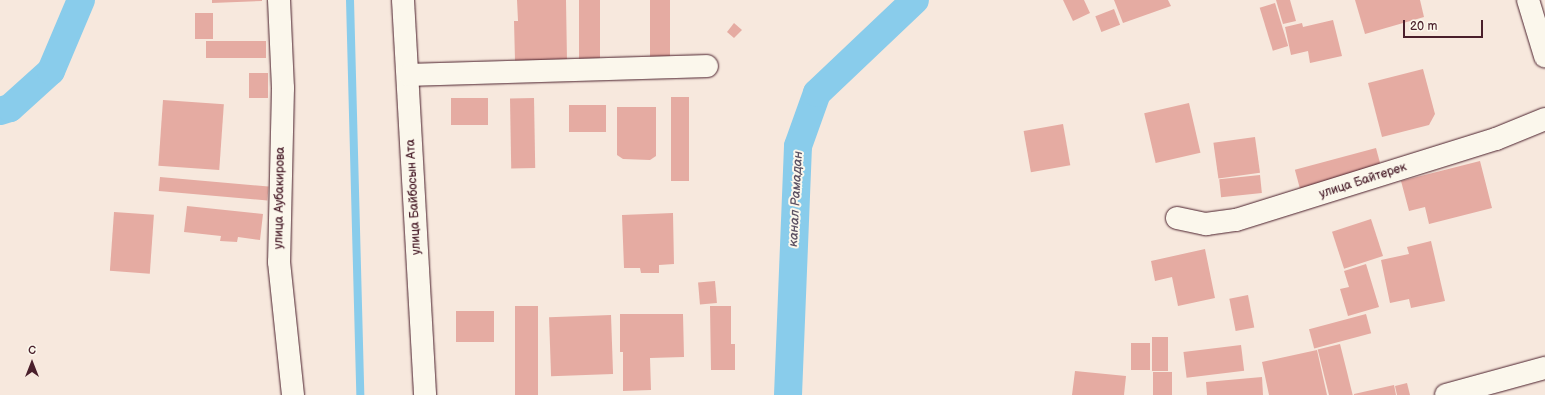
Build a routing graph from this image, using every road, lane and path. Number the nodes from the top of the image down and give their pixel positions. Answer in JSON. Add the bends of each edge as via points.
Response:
{"nodes":[{"id":1,"x":279,"y":0,"type":"edge"},
{"id":2,"x":403,"y":0,"type":"edge"},
{"id":3,"x":1528,"y":0,"type":"edge"},
{"id":4,"x":1545,"y":56,"type":"edge"},
{"id":5,"x":707,"y":66,"type":"dead end"},
{"id":6,"x":409,"y":75,"type":"junction"},
{"id":7,"x":1545,"y":118,"type":"edge"},
{"id":8,"x":1177,"y":218,"type":"dead end"},
{"id":9,"x":1545,"y":368,"type":"edge"},
{"id":10,"x":293,"y":395,"type":"edge"},
{"id":11,"x":425,"y":395,"type":"edge"},
{"id":12,"x":1446,"y":395,"type":"edge"}],
"edges":[{"from":1,"to":10,"type":"street","name":"улица Аубакирова","via":[[283,88],[279,262]]},
{"from":2,"to":6,"type":"street","name":"улица Байбосын Ата"},
{"from":3,"to":4,"type":"street"},
{"from":5,"to":6,"type":"street"},
{"from":6,"to":11,"type":"street","name":"улица Байбосын Ата"},
{"from":7,"to":8,"type":"street","name":"улица Байтерек","via":[[1496,139],[1236,220],[1206,224]]},
{"from":9,"to":12,"type":"street"}]}
